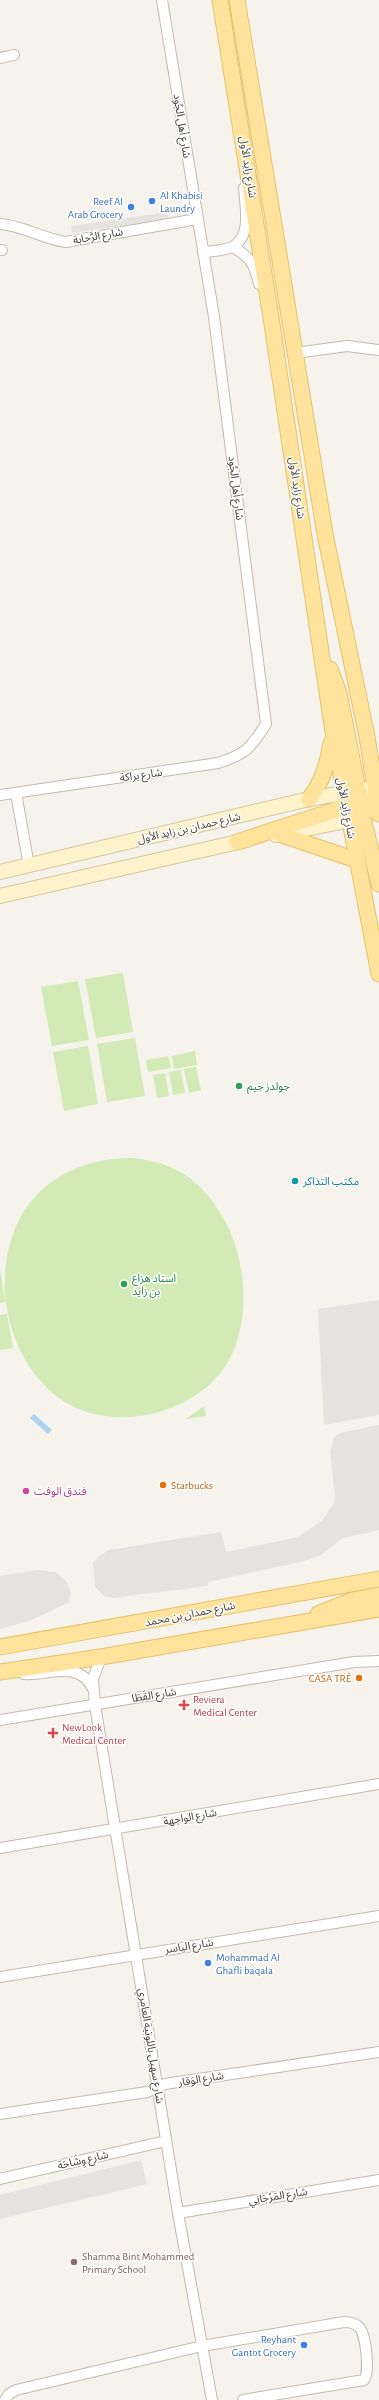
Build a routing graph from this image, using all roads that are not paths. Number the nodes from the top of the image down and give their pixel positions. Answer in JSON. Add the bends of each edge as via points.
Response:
{"nodes":[{"id":1,"x":162,"y":0,"type":"edge"},
{"id":2,"x":220,"y":0,"type":"edge"},
{"id":3,"x":237,"y":0,"type":"edge"},
{"id":4,"x":14,"y":55,"type":"dead end"},
{"id":5,"x":0,"y":58,"type":"edge"},
{"id":6,"x":247,"y":164,"type":"junction"},
{"id":7,"x":197,"y":219,"type":"junction"},
{"id":8,"x":0,"y":224,"type":"edge"},
{"id":9,"x":233,"y":247,"type":"junction"},
{"id":10,"x":203,"y":252,"type":"junction"},
{"id":11,"x":272,"y":324,"type":"junction"},
{"id":12,"x":379,"y":350,"type":"edge"},
{"id":13,"x":295,"y":353,"type":"junction"},
{"id":14,"x":320,"y":648,"type":"junction"},
{"id":15,"x":266,"y":724,"type":"joint"},
{"id":16,"x":333,"y":732,"type":"junction"},
{"id":17,"x":367,"y":737,"type":"junction"},
{"id":18,"x":379,"y":751,"type":"edge"},
{"id":19,"x":16,"y":793,"type":"junction"},
{"id":20,"x":0,"y":795,"type":"edge"},
{"id":21,"x":310,"y":799,"type":"junction"},
{"id":22,"x":366,"y":804,"type":"edge"},
{"id":23,"x":279,"y":834,"type":"junction"},
{"id":24,"x":237,"y":842,"type":"junction"},
{"id":25,"x":356,"y":860,"type":"junction"},
{"id":26,"x":29,"y":866,"type":"junction"},
{"id":27,"x":0,"y":872,"type":"edge"},
{"id":28,"x":379,"y":884,"type":"edge"},
{"id":29,"x":0,"y":896,"type":"edge"},
{"id":30,"x":379,"y":974,"type":"edge"},
{"id":31,"x":379,"y":1578,"type":"edge"},
{"id":32,"x":379,"y":1595,"type":"edge"},
{"id":33,"x":379,"y":1609,"type":"edge"},
{"id":34,"x":305,"y":1622,"type":"junction"},
{"id":35,"x":0,"y":1647,"type":"edge"},
{"id":36,"x":101,"y":1657,"type":"junction"},
{"id":37,"x":379,"y":1661,"type":"edge"},
{"id":38,"x":3,"y":1671,"type":"edge"},
{"id":39,"x":94,"y":1691,"type":"junction"},
{"id":40,"x":95,"y":1705,"type":"junction"},
{"id":41,"x":0,"y":1720,"type":"edge"},
{"id":42,"x":379,"y":1784,"type":"edge"},
{"id":43,"x":116,"y":1830,"type":"junction"},
{"id":44,"x":0,"y":1848,"type":"edge"},
{"id":45,"x":379,"y":1916,"type":"edge"},
{"id":46,"x":136,"y":1955,"type":"junction"},
{"id":47,"x":0,"y":1977,"type":"edge"},
{"id":48,"x":379,"y":2052,"type":"edge"},
{"id":49,"x":157,"y":2088,"type":"junction"},
{"id":50,"x":0,"y":2114,"type":"edge"},
{"id":51,"x":166,"y":2141,"type":"junction"},
{"id":52,"x":0,"y":2179,"type":"edge"},
{"id":53,"x":379,"y":2180,"type":"edge"},
{"id":54,"x":178,"y":2213,"type":"junction"},
{"id":55,"x":202,"y":2346,"type":"junction"},
{"id":56,"x":5,"y":2400,"type":"edge"},
{"id":57,"x":212,"y":2400,"type":"edge"},
{"id":58,"x":243,"y":2400,"type":"edge"}],
"edges":[{"from":1,"to":7,"type":"street","name":"شارع أهل الجُود"},
{"from":2,"to":6,"type":"main road","name":"شارع زايد الأول"},
{"from":3,"to":13,"type":"main road","name":"شارع زايد الأول"},
{"from":4,"to":5,"type":"street"},
{"from":6,"to":9,"type":"street","via":[[244,182],[244,230],[242,237]]},
{"from":6,"to":11,"type":"main road","name":"شارع زايد الأول"},
{"from":7,"to":8,"type":"street","name":"شارع الرَّحابة","via":[[66,242]]},
{"from":7,"to":10,"type":"street","name":"شارع أهل الجُود"},
{"from":9,"to":10,"type":"street"},
{"from":9,"to":11,"type":"street","via":[[248,256],[252,262]]},
{"from":10,"to":15,"type":"street","name":"شارع أهل الجُود"},
{"from":11,"to":14,"type":"main road","name":"شارع زايد الأول"},
{"from":12,"to":13,"type":"street","via":[[348,346]]},
{"from":13,"to":17,"type":"main road","name":"شارع زايد الأول","via":[[325,534]]},
{"from":14,"to":16,"type":"main road","name":"شارع زايد الأول"},
{"from":14,"to":22,"type":"main road","via":[[339,693]]},
{"from":15,"to":19,"type":"street","name":"شارع براكة","via":[[253,744],[239,756],[218,763]]},
{"from":16,"to":21,"type":"main road","via":[[326,770]]},
{"from":16,"to":22,"type":"main road","name":"شارع زايد الأول"},
{"from":17,"to":18,"type":"main road"},
{"from":17,"to":22,"type":"main road","name":"شارع زايد الأول"},
{"from":19,"to":20,"type":"street","name":"شارع براكة"},
{"from":19,"to":26,"type":"street"},
{"from":21,"to":22,"type":"main road","name":"شارع حمدان بن زايد الأول"},
{"from":21,"to":26,"type":"main road","name":"شارع حمدان بن زايد الأول"},
{"from":22,"to":23,"type":"main road"},
{"from":22,"to":24,"type":"main road"},
{"from":22,"to":25,"type":"main road","name":"شارع زايد الأول"},
{"from":22,"to":28,"type":"main road"},
{"from":23,"to":24,"type":"main road"},
{"from":23,"to":25,"type":"main road"},
{"from":24,"to":29,"type":"main road"},
{"from":25,"to":30,"type":"main road","name":"شارع زايد الأول"},
{"from":26,"to":27,"type":"main road","name":"شارع حمدان بن زايد الأول"},
{"from":31,"to":35,"type":"main road","name":"شارع حمدان بن محمد"},
{"from":32,"to":34,"type":"main road","via":[[336,1606]]},
{"from":33,"to":34,"type":"main road"},
{"from":34,"to":36,"type":"main road"},
{"from":36,"to":38,"type":"main road"},
{"from":36,"to":39,"type":"street","name":"شارع سهيل باللوتية العامري","via":[[94,1674]]},
{"from":37,"to":40,"type":"street","name":"شارع القَطَا","via":[[354,1662]]},
{"from":38,"to":39,"type":"street","via":[[29,1674],[76,1671],[87,1679]]},
{"from":39,"to":40,"type":"street","name":"شارع سهيل باللوتية العامري"},
{"from":40,"to":41,"type":"street","name":"شارع القَطَا"},
{"from":40,"to":43,"type":"street","name":"شارع سهيل باللوتية العامري"},
{"from":42,"to":43,"type":"street","name":"شارع الواجهة"},
{"from":43,"to":44,"type":"street","name":"شارع الواجهة"},
{"from":43,"to":46,"type":"street","name":"شارع سهيل باللوتية العامري"},
{"from":45,"to":46,"type":"street","name":"شارع الياسر"},
{"from":46,"to":47,"type":"street","name":"شارع الياسر"},
{"from":46,"to":49,"type":"street","name":"شارع سهيل باللوتية العامري"},
{"from":48,"to":49,"type":"street","name":"شارع الوَقار","via":[[165,2084]]},
{"from":49,"to":50,"type":"street","name":"شارع الوَقار","via":[[147,2092]]},
{"from":49,"to":51,"type":"street","name":"شارع سهيل باللوتية العامري"},
{"from":51,"to":52,"type":"street","name":"شارع وِشَاحَة"},
{"from":51,"to":54,"type":"street","name":"شارع سهيل باللوتية العامري"},
{"from":53,"to":54,"type":"street","name":"شارع المَرْجَانِي"},
{"from":54,"to":55,"type":"street","name":"شارع سهيل باللوتية العامري"},
{"from":55,"to":56,"type":"street","via":[[16,2390]]},
{"from":55,"to":57,"type":"street","name":"شارع سهيل باللوتية العامري"},
{"from":55,"to":58,"type":"street","via":[[344,2322],[354,2324],[362,2331],[368,2371],[364,2380]]}]}
